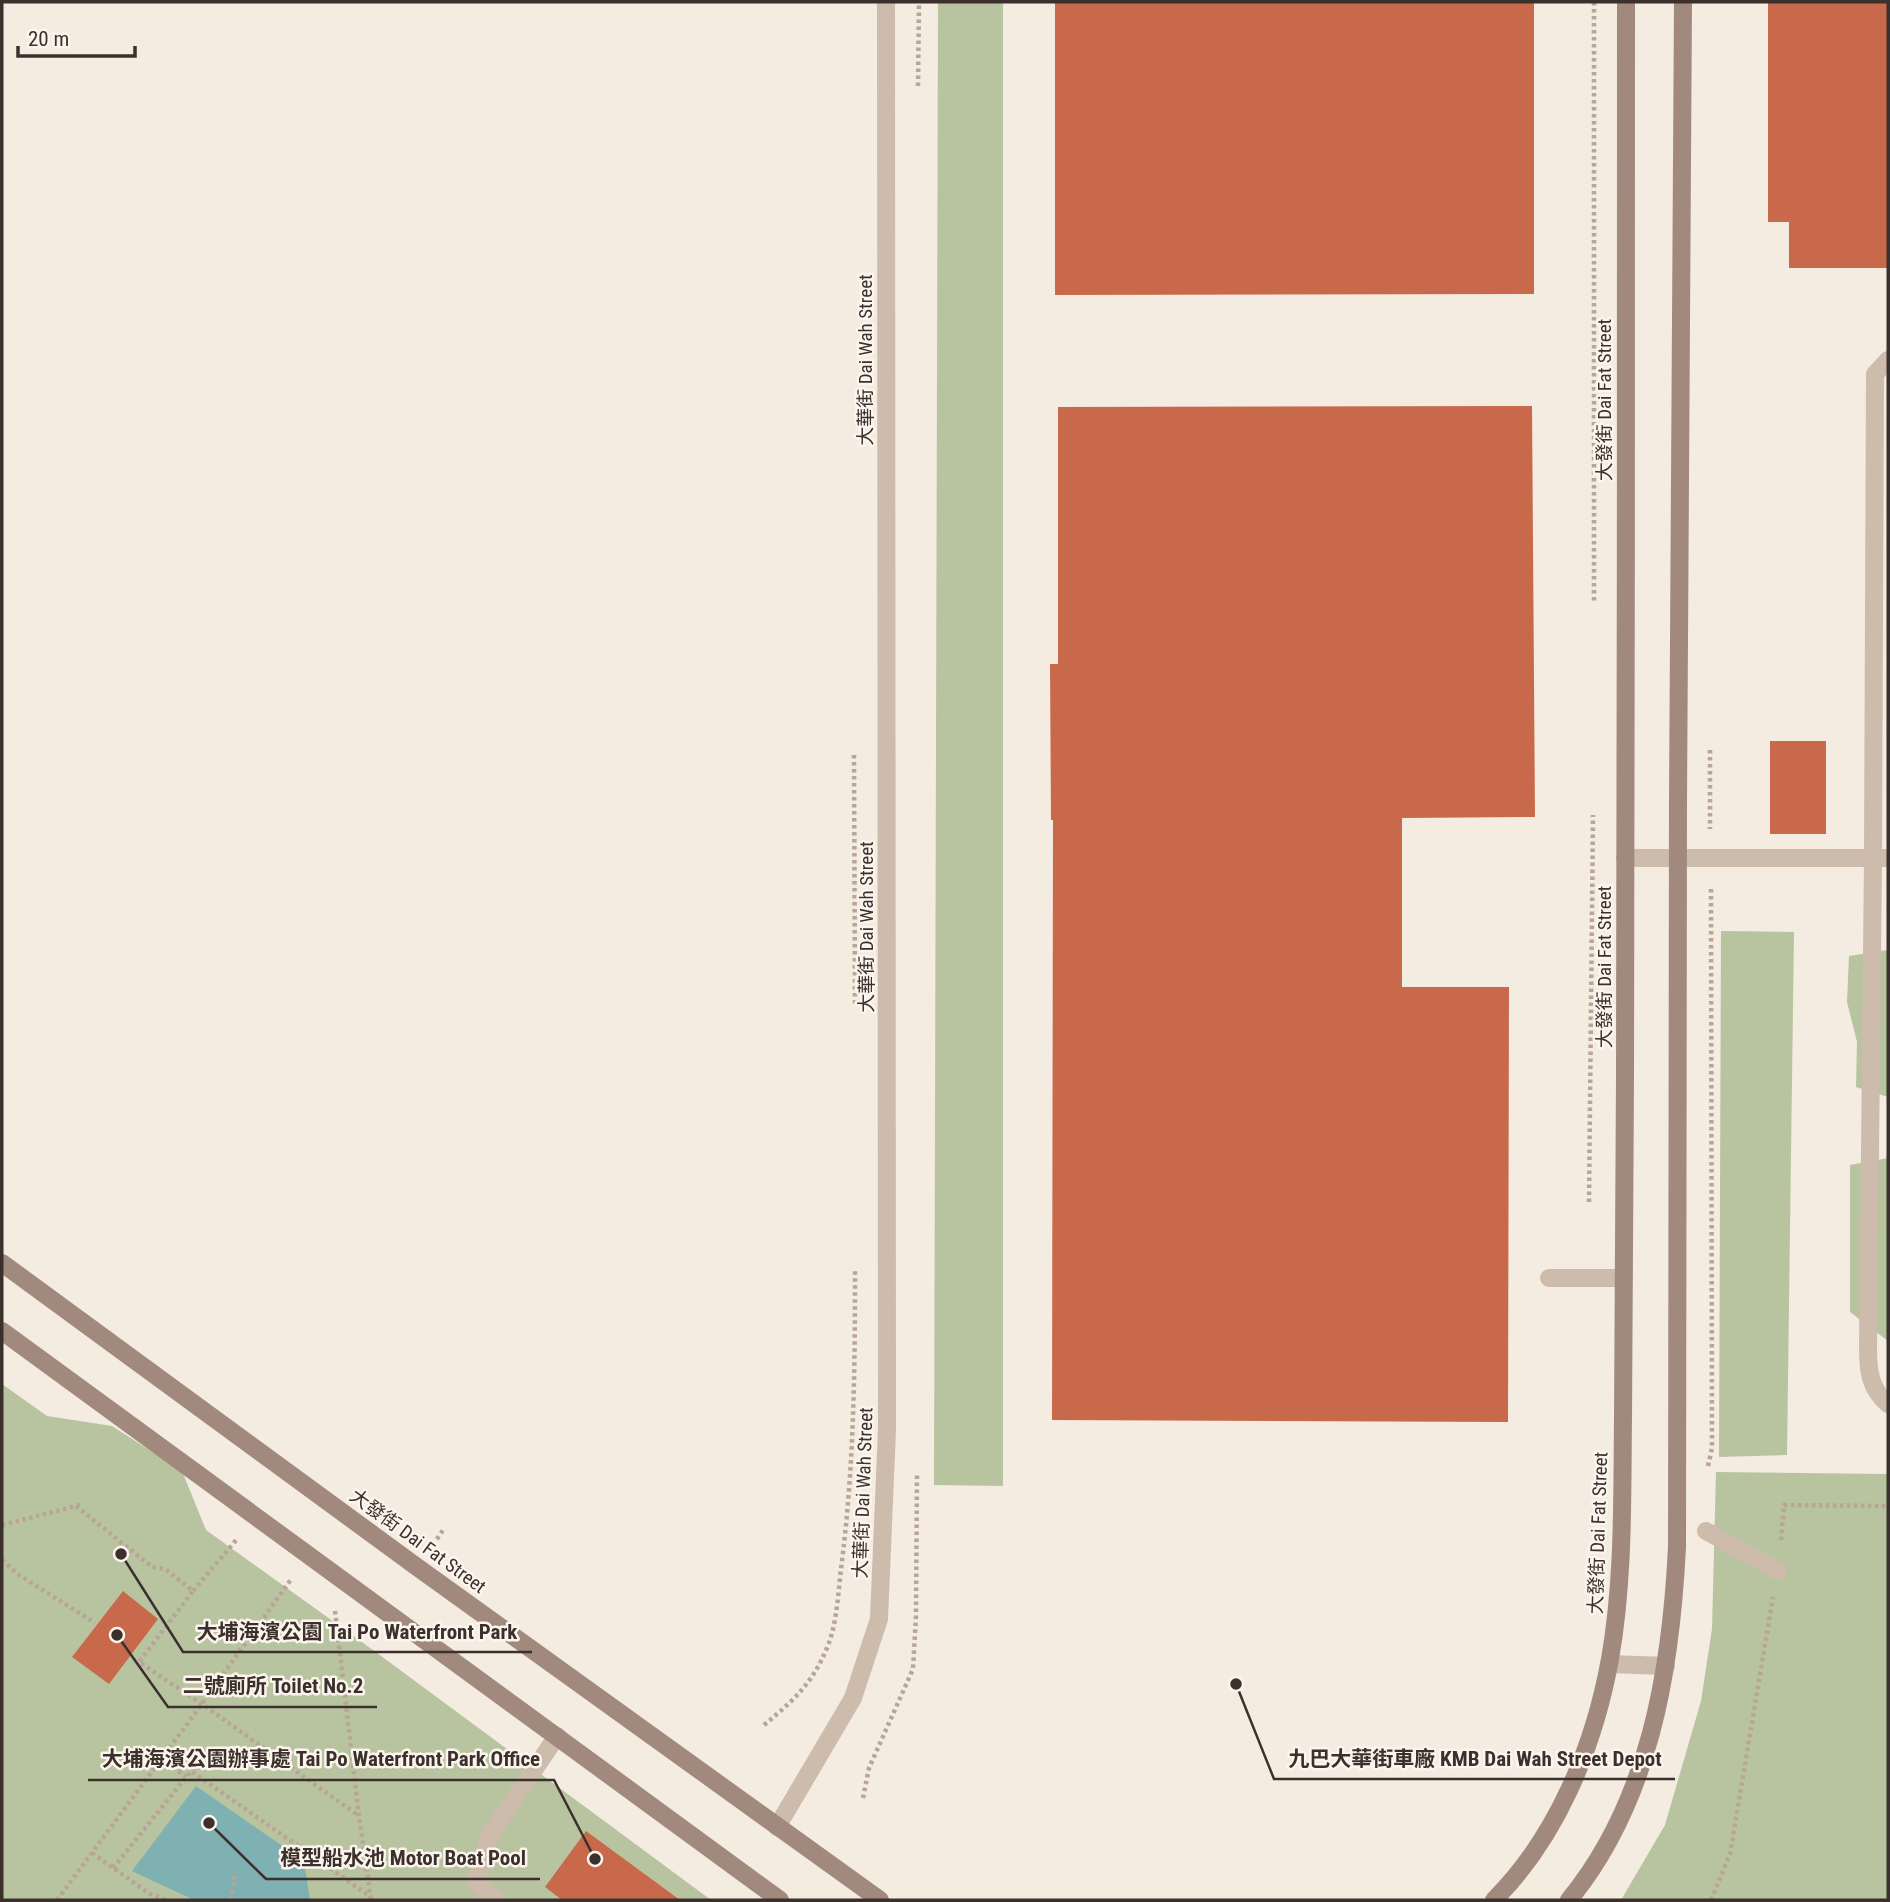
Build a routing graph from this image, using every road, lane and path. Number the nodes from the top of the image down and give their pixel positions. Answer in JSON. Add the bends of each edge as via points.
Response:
{"nodes":[{"id":1,"x":886,"y":2,"type":"edge"},
{"id":2,"x":1594,"y":2,"type":"edge"},
{"id":3,"x":1626,"y":2,"type":"edge"},
{"id":4,"x":1683,"y":2,"type":"edge"},
{"id":5,"x":1888,"y":360,"type":"edge"},
{"id":6,"x":1594,"y":616,"type":"dead end"},
{"id":7,"x":855,"y":744,"type":"dead end"},
{"id":8,"x":1710,"y":745,"type":"dead end"},
{"id":9,"x":1594,"y":811,"type":"dead end"},
{"id":10,"x":1625,"y":858,"type":"junction"},
{"id":11,"x":1678,"y":858,"type":"junction"},
{"id":12,"x":1710,"y":858,"type":"junction"},
{"id":13,"x":1881,"y":858,"type":"edge"},
{"id":14,"x":855,"y":1009,"type":"dead end"},
{"id":15,"x":1590,"y":1202,"type":"dead end"},
{"id":16,"x":2,"y":1263,"type":"edge"},
{"id":17,"x":855,"y":1268,"type":"dead end"},
{"id":18,"x":1549,"y":1278,"type":"dead end"},
{"id":19,"x":1624,"y":1278,"type":"junction"},
{"id":20,"x":2,"y":1331,"type":"edge"},
{"id":21,"x":1888,"y":1404,"type":"edge"},
{"id":22,"x":1707,"y":1474,"type":"dead end"},
{"id":23,"x":1888,"y":1506,"type":"edge"},
{"id":24,"x":2,"y":1525,"type":"edge"},
{"id":25,"x":1706,"y":1531,"type":"dead end"},
{"id":26,"x":237,"y":1539,"type":"dead end"},
{"id":27,"x":2,"y":1560,"type":"edge"},
{"id":28,"x":1778,"y":1570,"type":"junction"},
{"id":29,"x":292,"y":1578,"type":"dead end"},
{"id":30,"x":193,"y":1591,"type":"junction"},
{"id":31,"x":335,"y":1611,"type":"dead end"},
{"id":32,"x":95,"y":1623,"type":"dead end"},
{"id":33,"x":1609,"y":1664,"type":"junction"},
{"id":34,"x":1667,"y":1666,"type":"junction"},
{"id":35,"x":202,"y":1704,"type":"junction"},
{"id":36,"x":764,"y":1725,"type":"dead end"},
{"id":37,"x":558,"y":1736,"type":"junction"},
{"id":38,"x":162,"y":1758,"type":"junction"},
{"id":39,"x":186,"y":1777,"type":"junction"},
{"id":40,"x":359,"y":1816,"type":"junction"},
{"id":41,"x":776,"y":1827,"type":"junction"},
{"id":42,"x":92,"y":1853,"type":"junction"},
{"id":43,"x":113,"y":1868,"type":"junction"},
{"id":44,"x":235,"y":1872,"type":"dead end"},
{"id":45,"x":371,"y":1899,"type":"edge"},
{"id":46,"x":57,"y":1900,"type":"edge"},
{"id":47,"x":167,"y":1900,"type":"edge"},
{"id":48,"x":231,"y":1900,"type":"edge"},
{"id":49,"x":496,"y":1900,"type":"edge"},
{"id":50,"x":780,"y":1900,"type":"edge"},
{"id":51,"x":880,"y":1900,"type":"edge"},
{"id":52,"x":1494,"y":1900,"type":"edge"},
{"id":53,"x":1569,"y":1900,"type":"edge"},
{"id":54,"x":1712,"y":1900,"type":"edge"}],
"edges":[{"from":1,"to":41,"type":"street","name":"大華街 Dai Wah Street","via":[[887,1430],[879,1619],[853,1698]]},
{"from":2,"to":6,"type":"path"},
{"from":3,"to":10,"type":"street","name":"大發街 Dai Fat Street"},
{"from":4,"to":11,"type":"street"},
{"from":5,"to":13,"type":"street","via":[[1875,374]]},
{"from":7,"to":14,"type":"path"},
{"from":8,"to":12,"type":"path"},
{"from":9,"to":15,"type":"path"},
{"from":10,"to":11,"type":"street"},
{"from":10,"to":19,"type":"street","name":"大發街 Dai Fat Street"},
{"from":11,"to":12,"type":"street"},
{"from":11,"to":34,"type":"street","via":[[1677,1547]]},
{"from":12,"to":13,"type":"street"},
{"from":12,"to":22,"type":"path","via":[[1712,1448]]},
{"from":13,"to":21,"type":"street","via":[[1868,1373],[1878,1396]]},
{"from":16,"to":41,"type":"street","name":"大發街 Dai Fat Street"},
{"from":17,"to":36,"type":"path","via":[[849,1510],[835,1615],[828,1647],[803,1692]]},
{"from":18,"to":19,"type":"street"},
{"from":19,"to":33,"type":"street","name":"大發街 Dai Fat Street","via":[[1622,1545]]},
{"from":20,"to":37,"type":"street"},
{"from":23,"to":28,"type":"path","via":[[1784,1505]]},
{"from":24,"to":30,"type":"path","via":[[78,1505],[152,1567],[165,1569]]},
{"from":25,"to":28,"type":"street"},
{"from":26,"to":30,"type":"path"},
{"from":27,"to":32,"type":"path"},
{"from":28,"to":54,"type":"path","via":[[1730,1854]]},
{"from":29,"to":35,"type":"path"},
{"from":30,"to":35,"type":"path","via":[[139,1662]]},
{"from":31,"to":40,"type":"path"},
{"from":33,"to":34,"type":"street"},
{"from":33,"to":52,"type":"street","name":"大發街 Dai Fat Street","via":[[1595,1722],[1555,1818]]},
{"from":34,"to":53,"type":"street","via":[[1637,1779],[1598,1857]]},
{"from":35,"to":38,"type":"path"},
{"from":35,"to":40,"type":"path"},
{"from":37,"to":49,"type":"street","via":[[489,1836],[476,1883]]},
{"from":37,"to":50,"type":"street"},
{"from":38,"to":39,"type":"path"},
{"from":38,"to":42,"type":"path"},
{"from":39,"to":43,"type":"path"},
{"from":39,"to":45,"type":"path","via":[[191,1771]]},
{"from":40,"to":45,"type":"path"},
{"from":41,"to":51,"type":"street","name":"大發街 Dai Fat Street"},
{"from":42,"to":43,"type":"path"},
{"from":42,"to":46,"type":"path"},
{"from":43,"to":47,"type":"path","via":[[150,1894]]},
{"from":44,"to":48,"type":"path"}]}
